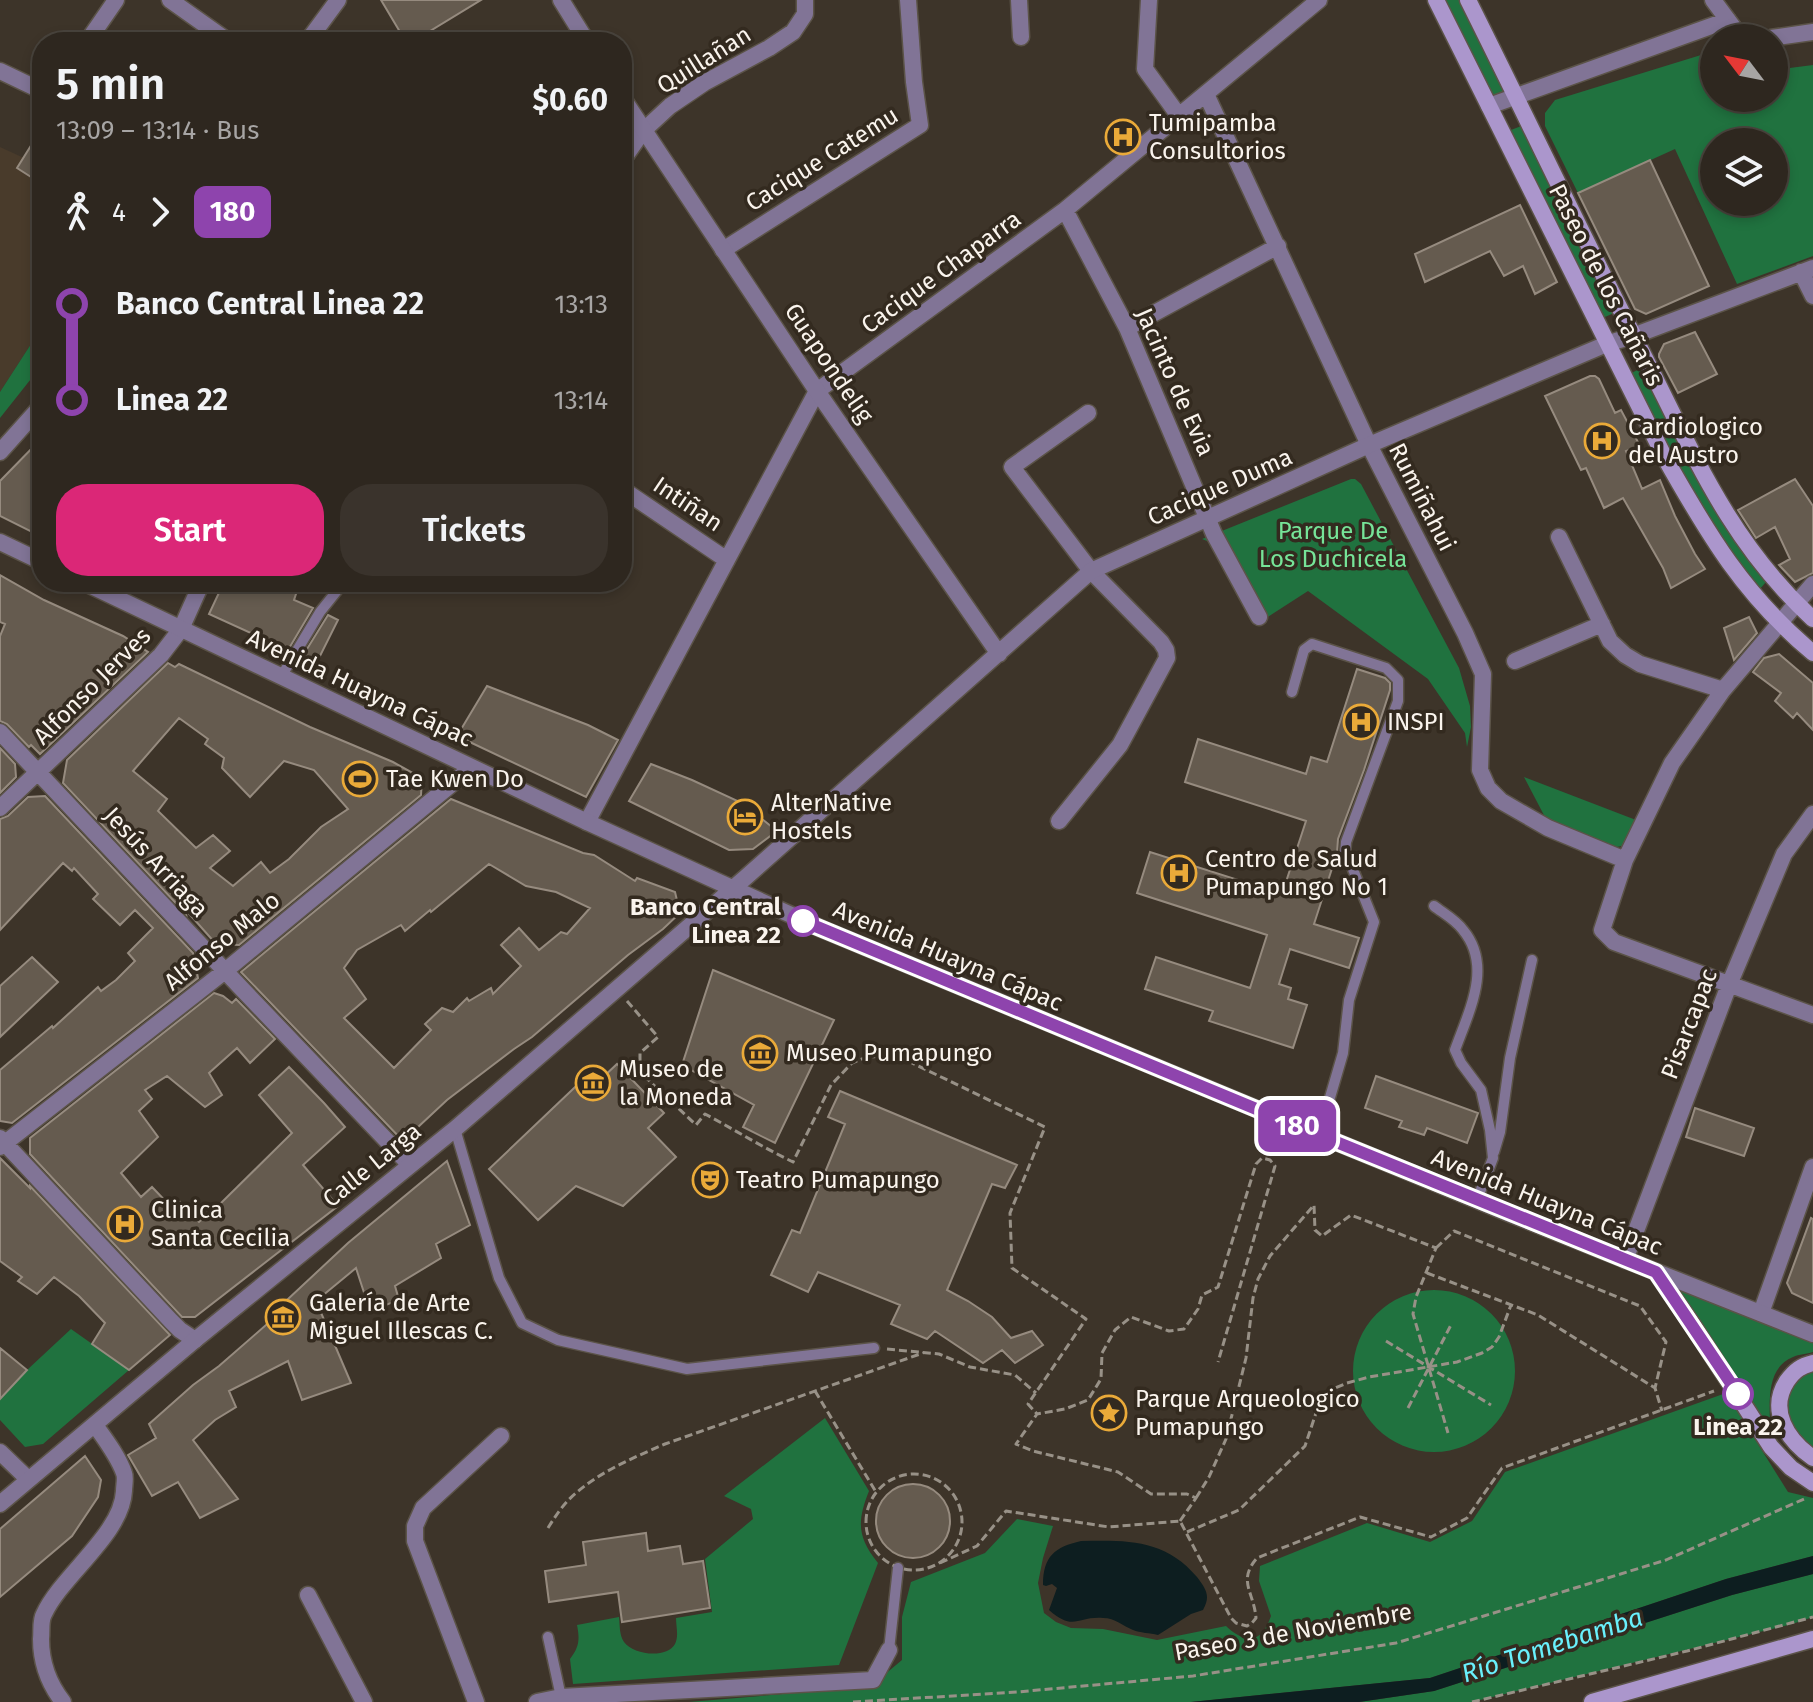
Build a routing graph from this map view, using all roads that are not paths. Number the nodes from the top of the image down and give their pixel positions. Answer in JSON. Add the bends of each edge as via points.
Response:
{"nodes":[{"id":1,"x":116,"y":0,"type":"edge"},
{"id":2,"x":170,"y":0,"type":"edge"},
{"id":3,"x":338,"y":0,"type":"edge"},
{"id":4,"x":561,"y":0,"type":"edge"},
{"id":5,"x":805,"y":0,"type":"edge"},
{"id":6,"x":908,"y":0,"type":"edge"},
{"id":7,"x":1019,"y":0,"type":"edge"},
{"id":8,"x":1149,"y":0,"type":"edge"},
{"id":9,"x":1319,"y":0,"type":"edge"},
{"id":10,"x":1436,"y":0,"type":"edge"},
{"id":11,"x":1468,"y":0,"type":"edge"},
{"id":12,"x":1713,"y":0,"type":"edge"},
{"id":13,"x":1732,"y":24,"type":"edge"},
{"id":14,"x":94,"y":32,"type":"edge"},
{"id":15,"x":215,"y":32,"type":"edge"},
{"id":16,"x":314,"y":32,"type":"edge"},
{"id":17,"x":581,"y":32,"type":"edge"},
{"id":18,"x":1813,"y":32,"type":"edge"},
{"id":19,"x":1788,"y":36,"type":"edge"},
{"id":20,"x":1021,"y":37,"type":"dead end"},
{"id":21,"x":1700,"y":41,"type":"edge"},
{"id":22,"x":0,"y":71,"type":"edge"},
{"id":23,"x":32,"y":86,"type":"edge"},
{"id":24,"x":1206,"y":94,"type":"junction"},
{"id":25,"x":1516,"y":96,"type":"junction"},
{"id":26,"x":1489,"y":106,"type":"junction"},
{"id":27,"x":632,"y":113,"type":"edge"},
{"id":28,"x":1179,"y":116,"type":"junction"},
{"id":29,"x":643,"y":131,"type":"junction"},
{"id":30,"x":632,"y":147,"type":"edge"},
{"id":31,"x":1065,"y":210,"type":"junction"},
{"id":32,"x":1278,"y":246,"type":"junction"},
{"id":33,"x":723,"y":250,"type":"junction"},
{"id":34,"x":1807,"y":270,"type":"edge"},
{"id":35,"x":1813,"y":296,"type":"edge"},
{"id":36,"x":1127,"y":328,"type":"junction"},
{"id":37,"x":1633,"y":336,"type":"junction"},
{"id":38,"x":1609,"y":343,"type":"junction"},
{"id":39,"x":817,"y":391,"type":"junction"},
{"id":40,"x":1088,"y":413,"type":"dead end"},
{"id":41,"x":32,"y":416,"type":"edge"},
{"id":42,"x":1369,"y":445,"type":"junction"},
{"id":43,"x":0,"y":452,"type":"edge"},
{"id":44,"x":632,"y":496,"type":"edge"},
{"id":45,"x":1208,"y":519,"type":"junction"},
{"id":46,"x":1559,"y":537,"type":"dead end"},
{"id":47,"x":0,"y":542,"type":"edge"},
{"id":48,"x":32,"y":557,"type":"edge"},
{"id":49,"x":727,"y":560,"type":"junction"},
{"id":50,"x":1091,"y":571,"type":"junction"},
{"id":51,"x":1813,"y":584,"type":"edge"},
{"id":52,"x":104,"y":592,"type":"edge"},
{"id":53,"x":198,"y":592,"type":"edge"},
{"id":54,"x":336,"y":592,"type":"edge"},
{"id":55,"x":1797,"y":604,"type":"junction"},
{"id":56,"x":1259,"y":617,"type":"dead end"},
{"id":57,"x":1813,"y":619,"type":"edge"},
{"id":58,"x":1602,"y":624,"type":"junction"},
{"id":59,"x":1780,"y":624,"type":"junction"},
{"id":60,"x":181,"y":629,"type":"junction"},
{"id":61,"x":1813,"y":653,"type":"edge"},
{"id":62,"x":999,"y":654,"type":"junction"},
{"id":63,"x":1515,"y":661,"type":"dead end"},
{"id":64,"x":281,"y":677,"type":"junction"},
{"id":65,"x":1723,"y":690,"type":"junction"},
{"id":66,"x":1292,"y":692,"type":"dead end"},
{"id":67,"x":0,"y":732,"type":"edge"},
{"id":68,"x":471,"y":768,"type":"junction"},
{"id":69,"x":39,"y":772,"type":"junction"},
{"id":70,"x":0,"y":808,"type":"edge"},
{"id":71,"x":1813,"y":814,"type":"edge"},
{"id":72,"x":1059,"y":821,"type":"dead end"},
{"id":73,"x":587,"y":822,"type":"junction"},
{"id":74,"x":1625,"y":860,"type":"junction"},
{"id":75,"x":733,"y":889,"type":"junction"},
{"id":76,"x":1434,"y":906,"type":"dead end"},
{"id":77,"x":1532,"y":960,"type":"dead end"},
{"id":78,"x":225,"y":971,"type":"junction"},
{"id":79,"x":1729,"y":985,"type":"junction"},
{"id":80,"x":1813,"y":1015,"type":"edge"},
{"id":81,"x":455,"y":1129,"type":"junction"},
{"id":82,"x":1319,"y":1135,"type":"junction"},
{"id":83,"x":2,"y":1143,"type":"edge"},
{"id":84,"x":1493,"y":1158,"type":"junction"},
{"id":85,"x":410,"y":1165,"type":"junction"},
{"id":86,"x":1813,"y":1167,"type":"edge"},
{"id":87,"x":1477,"y":1200,"type":"junction"},
{"id":88,"x":1625,"y":1260,"type":"junction"},
{"id":89,"x":1656,"y":1272,"type":"junction"},
{"id":90,"x":1761,"y":1313,"type":"junction"},
{"id":91,"x":1813,"y":1334,"type":"edge"},
{"id":92,"x":195,"y":1340,"type":"junction"},
{"id":93,"x":874,"y":1348,"type":"road end"},
{"id":94,"x":1813,"y":1363,"type":"edge"},
{"id":95,"x":95,"y":1425,"type":"junction"},
{"id":96,"x":501,"y":1436,"type":"dead end"},
{"id":97,"x":0,"y":1452,"type":"edge"},
{"id":98,"x":1813,"y":1458,"type":"edge"},
{"id":99,"x":28,"y":1479,"type":"junction"},
{"id":100,"x":1813,"y":1483,"type":"edge"},
{"id":101,"x":0,"y":1504,"type":"edge"},
{"id":102,"x":898,"y":1568,"type":"road end"},
{"id":103,"x":308,"y":1595,"type":"dead end"},
{"id":104,"x":548,"y":1637,"type":"dead end"},
{"id":105,"x":1813,"y":1639,"type":"edge"},
{"id":106,"x":889,"y":1650,"type":"joint"},
{"id":107,"x":561,"y":1697,"type":"junction"},
{"id":108,"x":63,"y":1702,"type":"edge"},
{"id":109,"x":364,"y":1702,"type":"edge"},
{"id":110,"x":476,"y":1702,"type":"edge"},
{"id":111,"x":537,"y":1702,"type":"edge"},
{"id":112,"x":1592,"y":1702,"type":"edge"}],
"edges":[{"from":1,"to":14,"type":"street"},
{"from":2,"to":15,"type":"street"},
{"from":3,"to":16,"type":"street"},
{"from":4,"to":17,"type":"street"},
{"from":5,"to":29,"type":"street","name":"Quillañan","via":[[805,14],[793,32],[704,83]]},
{"from":6,"to":33,"type":"street","name":"Cacique Catemu","via":[[920,125]]},
{"from":7,"to":20,"type":"street"},
{"from":8,"to":28,"type":"street","via":[[1145,69]]},
{"from":9,"to":24,"type":"street","name":"Cacique Chaparra"},
{"from":10,"to":26,"type":"main road","name":"Paseo de los Cañaris"},
{"from":11,"to":25,"type":"main road","name":"Paseo de los Cañaris"},
{"from":12,"to":13,"type":"street"},
{"from":18,"to":19,"type":"street"},
{"from":21,"to":25,"type":"street"},
{"from":22,"to":23,"type":"street"},
{"from":24,"to":28,"type":"street","name":"Cacique Chaparra"},
{"from":24,"to":32,"type":"street","name":"Rumiñahui"},
{"from":25,"to":26,"type":"street"},
{"from":25,"to":37,"type":"main road","name":"Paseo de los Cañaris"},
{"from":26,"to":38,"type":"main road","name":"Paseo de los Cañaris"},
{"from":27,"to":29,"type":"street","name":"Guapondelig"},
{"from":28,"to":31,"type":"street","name":"Cacique Chaparra"},
{"from":29,"to":30,"type":"street","name":"Quillañan"},
{"from":29,"to":33,"type":"street","name":"Guapondelig"},
{"from":31,"to":36,"type":"street","name":"Jacinto de Evia"},
{"from":31,"to":39,"type":"street","name":"Cacique Chaparra"},
{"from":32,"to":36,"type":"street"},
{"from":32,"to":42,"type":"street","name":"Rumiñahui"},
{"from":33,"to":39,"type":"street","name":"Guapondelig"},
{"from":34,"to":35,"type":"street"},
{"from":34,"to":37,"type":"street","name":"Cacique Duma"},
{"from":36,"to":45,"type":"street","name":"Jacinto de Evia"},
{"from":37,"to":38,"type":"street","name":"Cacique Duma"},
{"from":37,"to":55,"type":"main road","name":"Paseo de los Cañaris","via":[[1721,507]]},
{"from":38,"to":42,"type":"street","name":"Cacique Duma"},
{"from":38,"to":59,"type":"main road","name":"Paseo de los Cañaris","via":[[1699,519],[1723,557]]},
{"from":39,"to":49,"type":"street","name":"Cacique Chaparra"},
{"from":39,"to":62,"type":"street","name":"Guapondelig"},
{"from":40,"to":50,"type":"street","via":[[1012,467]]},
{"from":41,"to":43,"type":"street"},
{"from":42,"to":45,"type":"street","name":"Cacique Duma"},
{"from":42,"to":74,"type":"street","name":"Rumiñahui","via":[[1483,674],[1480,770],[1488,788],[1548,828]]},
{"from":44,"to":49,"type":"street","name":"Intiñan"},
{"from":45,"to":50,"type":"street","name":"Cacique Duma"},
{"from":45,"to":56,"type":"street","name":"Jacinto de Evia"},
{"from":46,"to":58,"type":"street"},
{"from":47,"to":48,"type":"street"},
{"from":49,"to":73,"type":"street","name":"Cacique Chaparra"},
{"from":50,"to":62,"type":"street","name":"Cacique Duma"},
{"from":50,"to":72,"type":"street","via":[[1161,642],[1167,658],[1120,745]]},
{"from":51,"to":55,"type":"street"},
{"from":52,"to":60,"type":"street","name":"Avenida Huayna Cápac"},
{"from":53,"to":60,"type":"street","name":"Alfonso Jerves"},
{"from":54,"to":64,"type":"lane"},
{"from":55,"to":57,"type":"main road","name":"Paseo de los Cañaris"},
{"from":55,"to":59,"type":"street"},
{"from":58,"to":63,"type":"street"},
{"from":58,"to":65,"type":"street","via":[[1610,641],[1640,664]]},
{"from":59,"to":61,"type":"main road","name":"Paseo de los Cañaris"},
{"from":59,"to":65,"type":"street"},
{"from":60,"to":64,"type":"street","name":"Avenida Huayna Cápac"},
{"from":60,"to":69,"type":"street","name":"Alfonso Jerves","via":[[156,661]]},
{"from":62,"to":75,"type":"street","name":"Cacique Duma"},
{"from":64,"to":68,"type":"street","name":"Avenida Huayna Cápac"},
{"from":65,"to":74,"type":"street","via":[[1672,763]]},
{"from":66,"to":82,"type":"lane","via":[[1304,650],[1312,644],[1386,668],[1398,680],[1398,701],[1346,842],[1345,855],[1374,922],[1349,1000],[1343,1053]]},
{"from":67,"to":69,"type":"street","name":"Jesús Arriaga"},
{"from":68,"to":73,"type":"street","name":"Avenida Huayna Cápac"},
{"from":68,"to":78,"type":"street","name":"Alfonso Malo"},
{"from":69,"to":70,"type":"street","name":"Alfonso Jerves"},
{"from":69,"to":78,"type":"street","name":"Jesús Arriaga"},
{"from":71,"to":79,"type":"street","name":"Pisarcapac","via":[[1784,854]]},
{"from":73,"to":75,"type":"street","name":"Avenida Huayna Cápac"},
{"from":74,"to":79,"type":"street","via":[[1602,930],[1614,942]]},
{"from":75,"to":81,"type":"street","name":"Calle Larga"},
{"from":75,"to":82,"type":"street","name":"Avenida Huayna Cápac"},
{"from":76,"to":84,"type":"lane","via":[[1462,928],[1478,963],[1478,981],[1455,1050],[1481,1090]]},
{"from":77,"to":84,"type":"lane"},
{"from":78,"to":83,"type":"street","name":"Alfonso Malo"},
{"from":78,"to":85,"type":"street","name":"Jesús Arriaga"},
{"from":79,"to":80,"type":"street"},
{"from":79,"to":88,"type":"street","name":"Pisarcapac"},
{"from":81,"to":85,"type":"street","name":"Calle Larga"},
{"from":81,"to":93,"type":"lane","via":[[499,1278],[522,1323],[558,1340],[687,1369]]},
{"from":82,"to":87,"type":"street","name":"Avenida Huayna Cápac"},
{"from":83,"to":92,"type":"street"},
{"from":84,"to":87,"type":"lane"},
{"from":85,"to":92,"type":"street","name":"Calle Larga"},
{"from":86,"to":90,"type":"street"},
{"from":87,"to":88,"type":"street","name":"Avenida Huayna Cápac"},
{"from":88,"to":89,"type":"street","name":"Avenida Huayna Cápac"},
{"from":89,"to":90,"type":"street","name":"Avenida Huayna Cápac"},
{"from":89,"to":100,"type":"main road","via":[[1771,1447]]},
{"from":90,"to":91,"type":"street","name":"Avenida Huayna Cápac"},
{"from":92,"to":95,"type":"street","name":"Calle Larga"},
{"from":94,"to":98,"type":"main road","via":[[1799,1367],[1789,1378],[1778,1410],[1783,1427]]},
{"from":95,"to":99,"type":"street","name":"Calle Larga"},
{"from":95,"to":108,"type":"street","via":[[125,1474],[124,1498],[116,1518],[42,1617],[41,1653]]},
{"from":96,"to":110,"type":"street","via":[[423,1508],[415,1526],[415,1541]]},
{"from":97,"to":99,"type":"street"},
{"from":99,"to":101,"type":"street","name":"Calle Larga"},
{"from":102,"to":106,"type":"lane"},
{"from":103,"to":109,"type":"street"},
{"from":104,"to":107,"type":"lane"},
{"from":105,"to":112,"type":"main road"},
{"from":106,"to":107,"type":"street","via":[[873,1680]]},
{"from":107,"to":111,"type":"street"}]}
